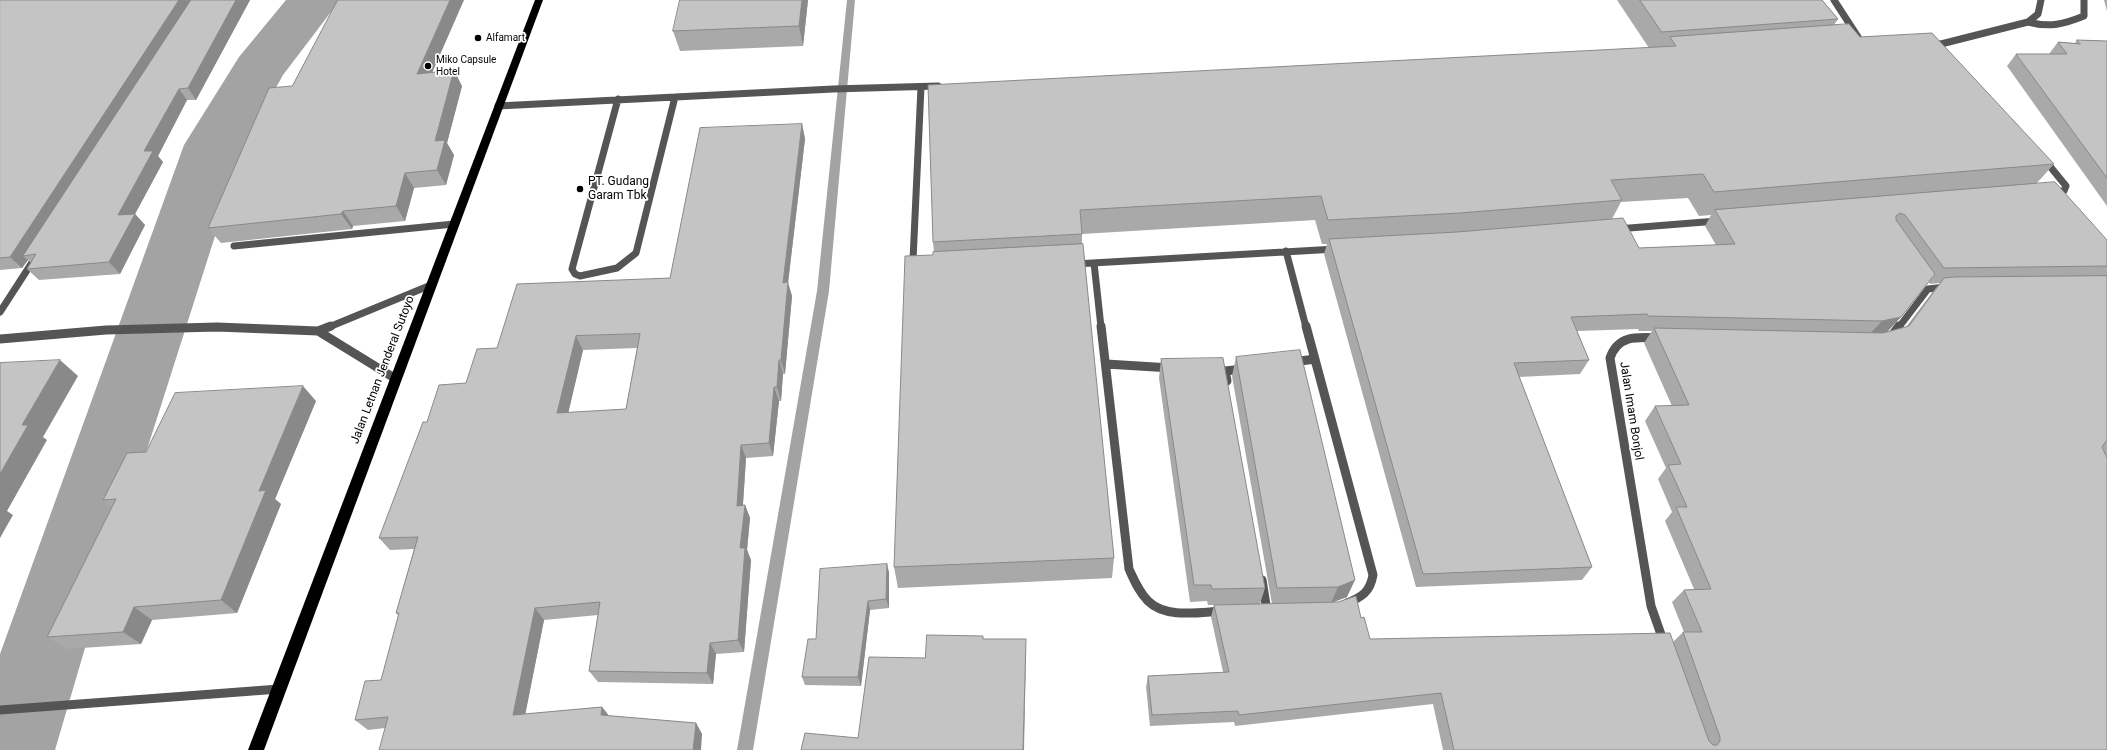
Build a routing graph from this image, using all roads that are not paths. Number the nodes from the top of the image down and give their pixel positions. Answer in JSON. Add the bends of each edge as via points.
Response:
{"nodes":[{"id":1,"x":539,"y":0,"type":"edge"},
{"id":2,"x":1834,"y":0,"type":"edge"},
{"id":3,"x":2040,"y":0,"type":"edge"},
{"id":4,"x":2084,"y":0,"type":"edge"},
{"id":5,"x":2028,"y":22,"type":"junction"},
{"id":6,"x":1853,"y":42,"type":"edge"},
{"id":7,"x":1926,"y":43,"type":"edge"},
{"id":8,"x":1941,"y":44,"type":"junction"},
{"id":9,"x":1946,"y":50,"type":"edge"},
{"id":10,"x":921,"y":86,"type":"junction"},
{"id":11,"x":945,"y":86,"type":"edge"},
{"id":12,"x":675,"y":97,"type":"junction"},
{"id":13,"x":618,"y":99,"type":"junction"},
{"id":14,"x":498,"y":106,"type":"junction"},
{"id":15,"x":2037,"y":151,"type":"edge"},
{"id":16,"x":2044,"y":193,"type":"edge"},
{"id":17,"x":1728,"y":220,"type":"edge"},
{"id":18,"x":454,"y":224,"type":"junction"},
{"id":19,"x":1610,"y":229,"type":"edge"},
{"id":20,"x":234,"y":246,"type":"dead end"},
{"id":21,"x":1341,"y":248,"type":"edge"},
{"id":22,"x":1286,"y":252,"type":"junction"},
{"id":23,"x":38,"y":254,"type":"edge"},
{"id":24,"x":1094,"y":263,"type":"junction"},
{"id":25,"x":1065,"y":265,"type":"edge"},
{"id":26,"x":924,"y":269,"type":"edge"},
{"id":27,"x":431,"y":284,"type":"junction"},
{"id":28,"x":1956,"y":287,"type":"edge"},
{"id":29,"x":0,"y":312,"type":"edge"},
{"id":30,"x":318,"y":331,"type":"junction"},
{"id":31,"x":1666,"y":338,"type":"edge"},
{"id":32,"x":0,"y":339,"type":"edge"},
{"id":33,"x":1882,"y":340,"type":"edge"},
{"id":34,"x":1315,"y":359,"type":"junction"},
{"id":35,"x":1285,"y":363,"type":"edge"},
{"id":36,"x":1106,"y":364,"type":"junction"},
{"id":37,"x":1255,"y":367,"type":"edge"},
{"id":38,"x":1178,"y":369,"type":"edge"},
{"id":39,"x":396,"y":378,"type":"junction"},
{"id":40,"x":1228,"y":387,"type":"edge"},
{"id":41,"x":1261,"y":572,"type":"edge"},
{"id":42,"x":1339,"y":606,"type":"edge"},
{"id":43,"x":1229,"y":611,"type":"edge"},
{"id":44,"x":1267,"y":611,"type":"edge"},
{"id":45,"x":1666,"y":649,"type":"edge"},
{"id":46,"x":279,"y":689,"type":"junction"},
{"id":47,"x":0,"y":710,"type":"edge"},
{"id":48,"x":256,"y":750,"type":"edge"}],
"edges":[{"from":1,"to":14,"type":"highway","name":"Jalan Letnan Jenderal Sutoyo"},
{"from":2,"to":6,"type":"street","via":[[1861,41]]},
{"from":3,"to":5,"type":"street","via":[[2038,14]]},
{"from":4,"to":5,"type":"street","via":[[2084,16],[2047,28]]},
{"from":5,"to":8,"type":"street"},
{"from":7,"to":8,"type":"street"},
{"from":8,"to":9,"type":"street"},
{"from":10,"to":11,"type":"street"},
{"from":10,"to":12,"type":"street"},
{"from":10,"to":26,"type":"street","via":[[913,260],[917,266]]},
{"from":12,"to":13,"type":"street"},
{"from":12,"to":13,"type":"street","via":[[636,253],[614,271],[580,276],[572,269]]},
{"from":13,"to":14,"type":"street"},
{"from":14,"to":18,"type":"highway","name":"Jalan Letnan Jenderal Sutoyo"},
{"from":15,"to":16,"type":"street","via":[[2066,186],[2064,191]]},
{"from":17,"to":19,"type":"street"},
{"from":18,"to":20,"type":"street"},
{"from":18,"to":27,"type":"highway","name":"Jalan Letnan Jenderal Sutoyo"},
{"from":21,"to":22,"type":"street"},
{"from":22,"to":24,"type":"street"},
{"from":22,"to":34,"type":"street"},
{"from":23,"to":29,"type":"street"},
{"from":24,"to":25,"type":"street"},
{"from":24,"to":36,"type":"street"},
{"from":27,"to":30,"type":"street"},
{"from":27,"to":39,"type":"highway","name":"Jalan Letnan Jenderal Sutoyo"},
{"from":28,"to":33,"type":"street","via":[[1926,286],[1923,294],[1891,337]]},
{"from":30,"to":32,"type":"street","via":[[217,327],[106,330]]},
{"from":30,"to":39,"type":"street"},
{"from":31,"to":45,"type":"street","name":"Jalan Imam Bonjol","via":[[1635,337],[1620,341],[1612,348],[1610,358],[1651,606]]},
{"from":34,"to":35,"type":"street"},
{"from":34,"to":42,"type":"street","via":[[1373,575],[1371,588],[1359,599]]},
{"from":36,"to":38,"type":"street"},
{"from":36,"to":43,"type":"street","via":[[1129,569],[1140,590],[1152,605],[1168,612]]},
{"from":37,"to":40,"type":"street","via":[[1221,371]]},
{"from":39,"to":46,"type":"highway","name":"Jalan Letnan Jenderal Sutoyo"},
{"from":41,"to":44,"type":"street"},
{"from":46,"to":47,"type":"street"},
{"from":46,"to":48,"type":"highway","name":"Jalan Letnan Jenderal Sutoyo"}]}
